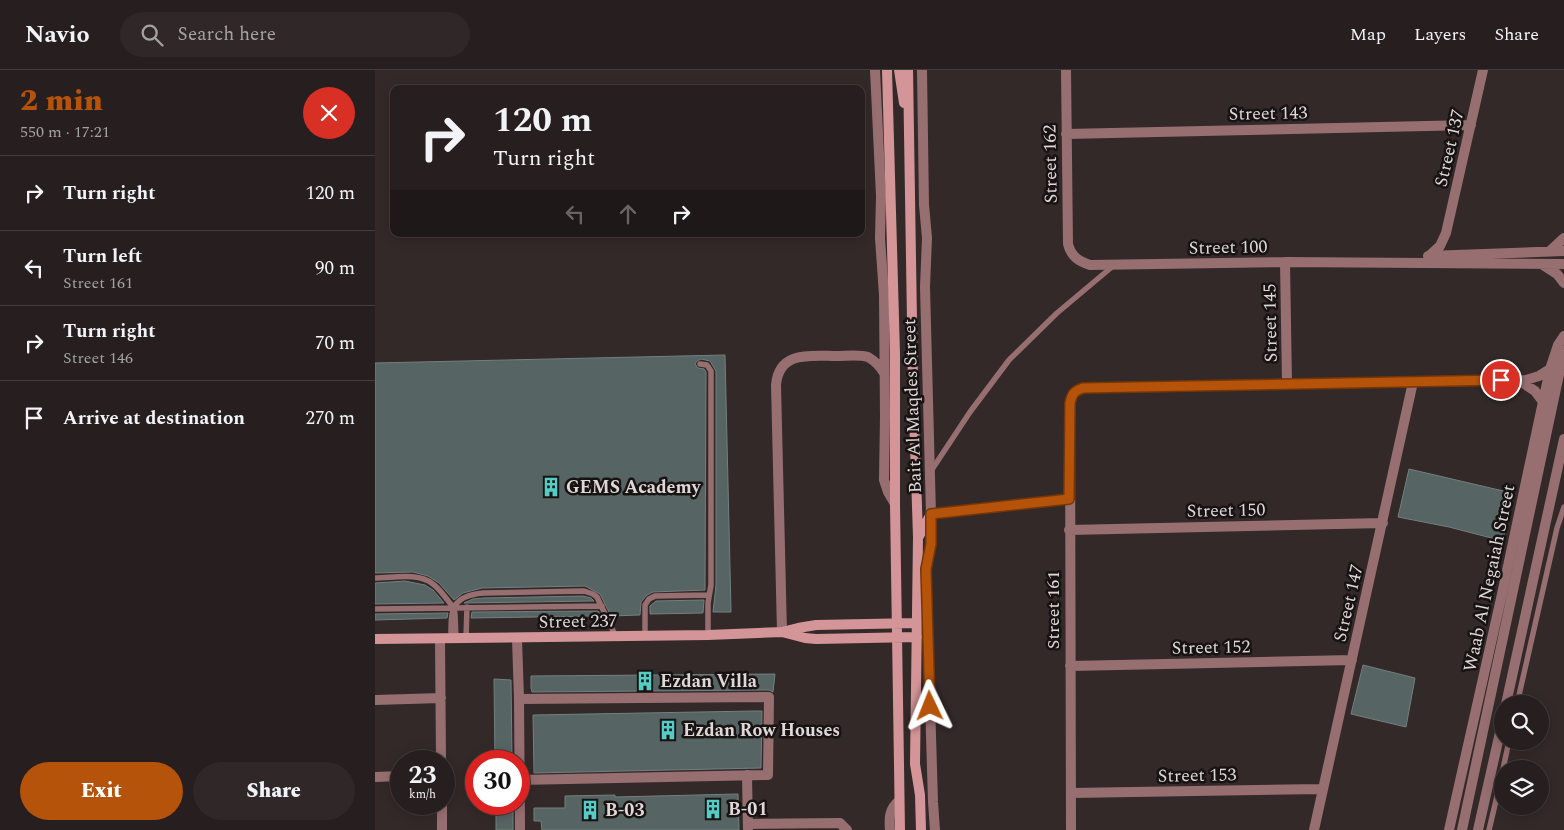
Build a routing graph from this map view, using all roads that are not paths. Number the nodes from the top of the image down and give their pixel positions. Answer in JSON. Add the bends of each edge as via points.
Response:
{"nodes":[{"id":1,"x":875,"y":70,"type":"edge"},
{"id":2,"x":887,"y":70,"type":"edge"},
{"id":3,"x":899,"y":70,"type":"edge"},
{"id":4,"x":908,"y":70,"type":"edge"},
{"id":5,"x":922,"y":70,"type":"edge"},
{"id":6,"x":1066,"y":70,"type":"edge"},
{"id":7,"x":1483,"y":70,"type":"edge"},
{"id":8,"x":909,"y":121,"type":"junction"},
{"id":9,"x":1471,"y":125,"type":"junction"},
{"id":10,"x":1066,"y":134,"type":"junction"},
{"id":11,"x":1446,"y":233,"type":"junction"},
{"id":12,"x":1564,"y":238,"type":"edge"},
{"id":13,"x":1551,"y":251,"type":"junction"},
{"id":14,"x":1564,"y":251,"type":"edge"},
{"id":15,"x":1457,"y":254,"type":"junction"},
{"id":16,"x":1429,"y":256,"type":"junction"},
{"id":17,"x":1073,"y":257,"type":"joint"},
{"id":18,"x":1285,"y":262,"type":"junction"},
{"id":19,"x":1385,"y":262,"type":"junction"},
{"id":20,"x":1114,"y":264,"type":"junction"},
{"id":21,"x":1542,"y":264,"type":"junction"},
{"id":22,"x":1564,"y":264,"type":"edge"},
{"id":23,"x":1564,"y":283,"type":"edge"},
{"id":24,"x":1564,"y":336,"type":"edge"},
{"id":25,"x":884,"y":341,"type":"junction"},
{"id":26,"x":1564,"y":350,"type":"edge"},
{"id":27,"x":865,"y":356,"type":"junction"},
{"id":28,"x":699,"y":364,"type":"dead end"},
{"id":29,"x":1550,"y":369,"type":"junction"},
{"id":30,"x":885,"y":374,"type":"junction"},
{"id":31,"x":1519,"y":380,"type":"junction"},
{"id":32,"x":1413,"y":382,"type":"junction"},
{"id":33,"x":1287,"y":384,"type":"junction"},
{"id":34,"x":1544,"y":403,"type":"junction"},
{"id":35,"x":1564,"y":439,"type":"edge"},
{"id":36,"x":1561,"y":452,"type":"junction"},
{"id":37,"x":1564,"y":462,"type":"edge"},
{"id":38,"x":930,"y":473,"type":"junction"},
{"id":39,"x":1069,"y":499,"type":"junction"},
{"id":40,"x":895,"y":504,"type":"junction"},
{"id":41,"x":1564,"y":507,"type":"edge"},
{"id":42,"x":931,"y":514,"type":"junction"},
{"id":43,"x":1383,"y":523,"type":"junction"},
{"id":44,"x":1069,"y":530,"type":"junction"},
{"id":45,"x":918,"y":537,"type":"junction"},
{"id":46,"x":375,"y":578,"type":"edge"},
{"id":47,"x":709,"y":594,"type":"junction"},
{"id":48,"x":602,"y":606,"type":"junction"},
{"id":49,"x":467,"y":607,"type":"junction"},
{"id":50,"x":453,"y":608,"type":"junction"},
{"id":51,"x":375,"y":609,"type":"edge"},
{"id":52,"x":917,"y":623,"type":"junction"},
{"id":53,"x":898,"y":624,"type":"junction"},
{"id":54,"x":782,"y":632,"type":"junction"},
{"id":55,"x":645,"y":636,"type":"junction"},
{"id":56,"x":708,"y":636,"type":"junction"},
{"id":57,"x":615,"y":637,"type":"junction"},
{"id":58,"x":917,"y":637,"type":"junction"},
{"id":59,"x":898,"y":638,"type":"junction"},
{"id":60,"x":375,"y":639,"type":"edge"},
{"id":61,"x":440,"y":639,"type":"junction"},
{"id":62,"x":457,"y":639,"type":"junction"},
{"id":63,"x":517,"y":639,"type":"junction"},
{"id":64,"x":1352,"y":660,"type":"junction"},
{"id":65,"x":1070,"y":666,"type":"junction"},
{"id":66,"x":1508,"y":695,"type":"edge"},
{"id":67,"x":1519,"y":695,"type":"edge"},
{"id":68,"x":441,"y":698,"type":"junction"},
{"id":69,"x":519,"y":699,"type":"junction"},
{"id":70,"x":375,"y":700,"type":"edge"},
{"id":71,"x":441,"y":750,"type":"edge"},
{"id":72,"x":519,"y":750,"type":"edge"},
{"id":73,"x":1496,"y":750,"type":"edge"},
{"id":74,"x":747,"y":775,"type":"junction"},
{"id":75,"x":390,"y":776,"type":"edge"},
{"id":76,"x":375,"y":777,"type":"edge"},
{"id":77,"x":530,"y":780,"type":"edge"},
{"id":78,"x":1323,"y":789,"type":"junction"},
{"id":79,"x":1071,"y":793,"type":"junction"},
{"id":80,"x":899,"y":801,"type":"junction"},
{"id":81,"x":1494,"y":809,"type":"edge"},
{"id":82,"x":442,"y":815,"type":"edge"},
{"id":83,"x":520,"y":815,"type":"edge"},
{"id":84,"x":921,"y":818,"type":"junction"},
{"id":85,"x":748,"y":827,"type":"edge"},
{"id":86,"x":442,"y":830,"type":"edge"},
{"id":87,"x":520,"y":830,"type":"edge"},
{"id":88,"x":847,"y":830,"type":"edge"},
{"id":89,"x":890,"y":830,"type":"edge"},
{"id":90,"x":900,"y":830,"type":"edge"},
{"id":91,"x":921,"y":830,"type":"edge"},
{"id":92,"x":930,"y":830,"type":"edge"},
{"id":93,"x":935,"y":830,"type":"edge"},
{"id":94,"x":1071,"y":830,"type":"edge"},
{"id":95,"x":1314,"y":830,"type":"edge"},
{"id":96,"x":1449,"y":830,"type":"edge"},
{"id":97,"x":1461,"y":830,"type":"edge"},
{"id":98,"x":1478,"y":830,"type":"edge"},
{"id":99,"x":1489,"y":830,"type":"edge"}],
"edges":[{"from":1,"to":25,"type":"street","name":"Bait Al Maqdes Street"},
{"from":2,"to":40,"type":"street","name":"Bait Al Maqdes Street","via":[[895,354]]},
{"from":3,"to":8,"type":"street"},
{"from":4,"to":8,"type":"street","name":"Bait Al Maqdes Street"},
{"from":5,"to":38,"type":"street","name":"Bait Al Maqdes Street"},
{"from":6,"to":10,"type":"street","name":"Street 162"},
{"from":7,"to":9,"type":"street","name":"Street 137"},
{"from":8,"to":45,"type":"street","name":"Bait Al Maqdes Street"},
{"from":9,"to":10,"type":"street","name":"Street 143"},
{"from":9,"to":11,"type":"street","name":"Street 137"},
{"from":10,"to":17,"type":"street","name":"Street 162","via":[[1067,244]]},
{"from":11,"to":15,"type":"street","via":[[1449,245]]},
{"from":11,"to":16,"type":"street","name":"Street 137","via":[[1440,246]]},
{"from":12,"to":13,"type":"street"},
{"from":13,"to":14,"type":"street","name":"Street 100"},
{"from":13,"to":15,"type":"street","name":"Street 100"},
{"from":15,"to":16,"type":"street","name":"Street 100"},
{"from":16,"to":19,"type":"street","name":"Street 100"},
{"from":17,"to":20,"type":"street","name":"Street 100","via":[[1090,265]]},
{"from":18,"to":19,"type":"street","name":"Street 100"},
{"from":18,"to":20,"type":"street","name":"Street 100"},
{"from":18,"to":33,"type":"street","name":"Street 145"},
{"from":19,"to":21,"type":"street","name":"Street 100"},
{"from":20,"to":38,"type":"lane","via":[[1009,360]]},
{"from":21,"to":22,"type":"street","name":"Street 100"},
{"from":21,"to":23,"type":"street"},
{"from":24,"to":29,"type":"street","name":"Waab Al Negaiah Street"},
{"from":25,"to":27,"type":"street"},
{"from":25,"to":30,"type":"street","name":"Bait Al Maqdes Street"},
{"from":26,"to":97,"type":"street","name":"Waab Al Negaiah Street"},
{"from":27,"to":30,"type":"street","via":[[876,362]]},
{"from":27,"to":54,"type":"street","via":[[797,357],[782,367],[777,378]]},
{"from":28,"to":47,"type":"lane","via":[[707,365],[711,370]]},
{"from":29,"to":31,"type":"street","via":[[1539,376]]},
{"from":29,"to":34,"type":"street","name":"Waab Al Negaiah Street"},
{"from":30,"to":40,"type":"street","name":"Bait Al Maqdes Street","via":[[884,480]]},
{"from":31,"to":32,"type":"street"},
{"from":31,"to":34,"type":"street","via":[[1535,390]]},
{"from":32,"to":33,"type":"street"},
{"from":32,"to":43,"type":"street","name":"Street 147"},
{"from":33,"to":39,"type":"street","name":"Street 161","via":[[1083,388],[1075,392],[1070,403]]},
{"from":34,"to":96,"type":"street","name":"Waab Al Negaiah Street"},
{"from":35,"to":36,"type":"street"},
{"from":36,"to":37,"type":"lane"},
{"from":36,"to":66,"type":"street"},
{"from":38,"to":42,"type":"street","name":"Bait Al Maqdes Street"},
{"from":39,"to":42,"type":"street"},
{"from":39,"to":44,"type":"street","name":"Street 161"},
{"from":40,"to":53,"type":"street","name":"Bait Al Maqdes Street"},
{"from":41,"to":67,"type":"lane"},
{"from":42,"to":45,"type":"street"},
{"from":42,"to":93,"type":"street","name":"Bait Al Maqdes Street","via":[[931,544],[926,569]]},
{"from":43,"to":44,"type":"street","name":"Street 150"},
{"from":43,"to":64,"type":"street","name":"Street 147"},
{"from":44,"to":65,"type":"street","name":"Street 161"},
{"from":45,"to":52,"type":"street","name":"Bait Al Maqdes Street"},
{"from":46,"to":50,"type":"lane","via":[[423,579],[433,584]]},
{"from":47,"to":55,"type":"lane","via":[[649,599],[645,605]]},
{"from":47,"to":56,"type":"lane"},
{"from":48,"to":49,"type":"lane"},
{"from":48,"to":50,"type":"lane","via":[[597,597],[584,591],[477,593],[464,598]]},
{"from":48,"to":57,"type":"lane"},
{"from":49,"to":50,"type":"lane"},
{"from":49,"to":62,"type":"lane"},
{"from":50,"to":51,"type":"lane"},
{"from":50,"to":62,"type":"lane","via":[[451,615]]},
{"from":52,"to":53,"type":"street","name":"Street 237"},
{"from":52,"to":58,"type":"street","name":"Bait Al Maqdes Street"},
{"from":53,"to":54,"type":"street","name":"Street 237","via":[[816,626]]},
{"from":53,"to":59,"type":"street","name":"Bait Al Maqdes Street"},
{"from":54,"to":56,"type":"street","name":"Street 237"},
{"from":54,"to":59,"type":"street","name":"Street 237","via":[[805,638]]},
{"from":55,"to":56,"type":"street","name":"Street 237"},
{"from":55,"to":57,"type":"street","name":"Street 237"},
{"from":57,"to":63,"type":"street","name":"Street 237"},
{"from":58,"to":59,"type":"street","name":"Street 237"},
{"from":58,"to":84,"type":"street","name":"Bait Al Maqdes Street","via":[[915,764]]},
{"from":59,"to":80,"type":"street","name":"Bait Al Maqdes Street"},
{"from":60,"to":61,"type":"street","name":"Street 237"},
{"from":61,"to":62,"type":"street","name":"Street 237"},
{"from":61,"to":68,"type":"street"},
{"from":62,"to":63,"type":"street","name":"Street 237"},
{"from":63,"to":69,"type":"street"},
{"from":64,"to":65,"type":"street","name":"Street 152"},
{"from":64,"to":78,"type":"street","name":"Street 147"},
{"from":65,"to":79,"type":"street","name":"Street 161"},
{"from":68,"to":70,"type":"street"},
{"from":68,"to":71,"type":"street"},
{"from":69,"to":72,"type":"street"},
{"from":69,"to":74,"type":"street","via":[[769,697],[768,775]]},
{"from":73,"to":98,"type":"street"},
{"from":74,"to":77,"type":"street"},
{"from":74,"to":85,"type":"street"},
{"from":75,"to":76,"type":"street"},
{"from":78,"to":79,"type":"street","name":"Street 153"},
{"from":78,"to":95,"type":"street","name":"Street 147"},
{"from":79,"to":94,"type":"street","name":"Street 161"},
{"from":80,"to":89,"type":"street","name":"Bait Al Maqdes Street","via":[[890,812]]},
{"from":80,"to":90,"type":"street","name":"Bait Al Maqdes Street"},
{"from":81,"to":99,"type":"lane"},
{"from":82,"to":86,"type":"street"},
{"from":83,"to":87,"type":"street"},
{"from":84,"to":91,"type":"street","name":"Bait Al Maqdes Street"},
{"from":84,"to":92,"type":"street"},
{"from":85,"to":88,"type":"street","via":[[840,823]]}]}
